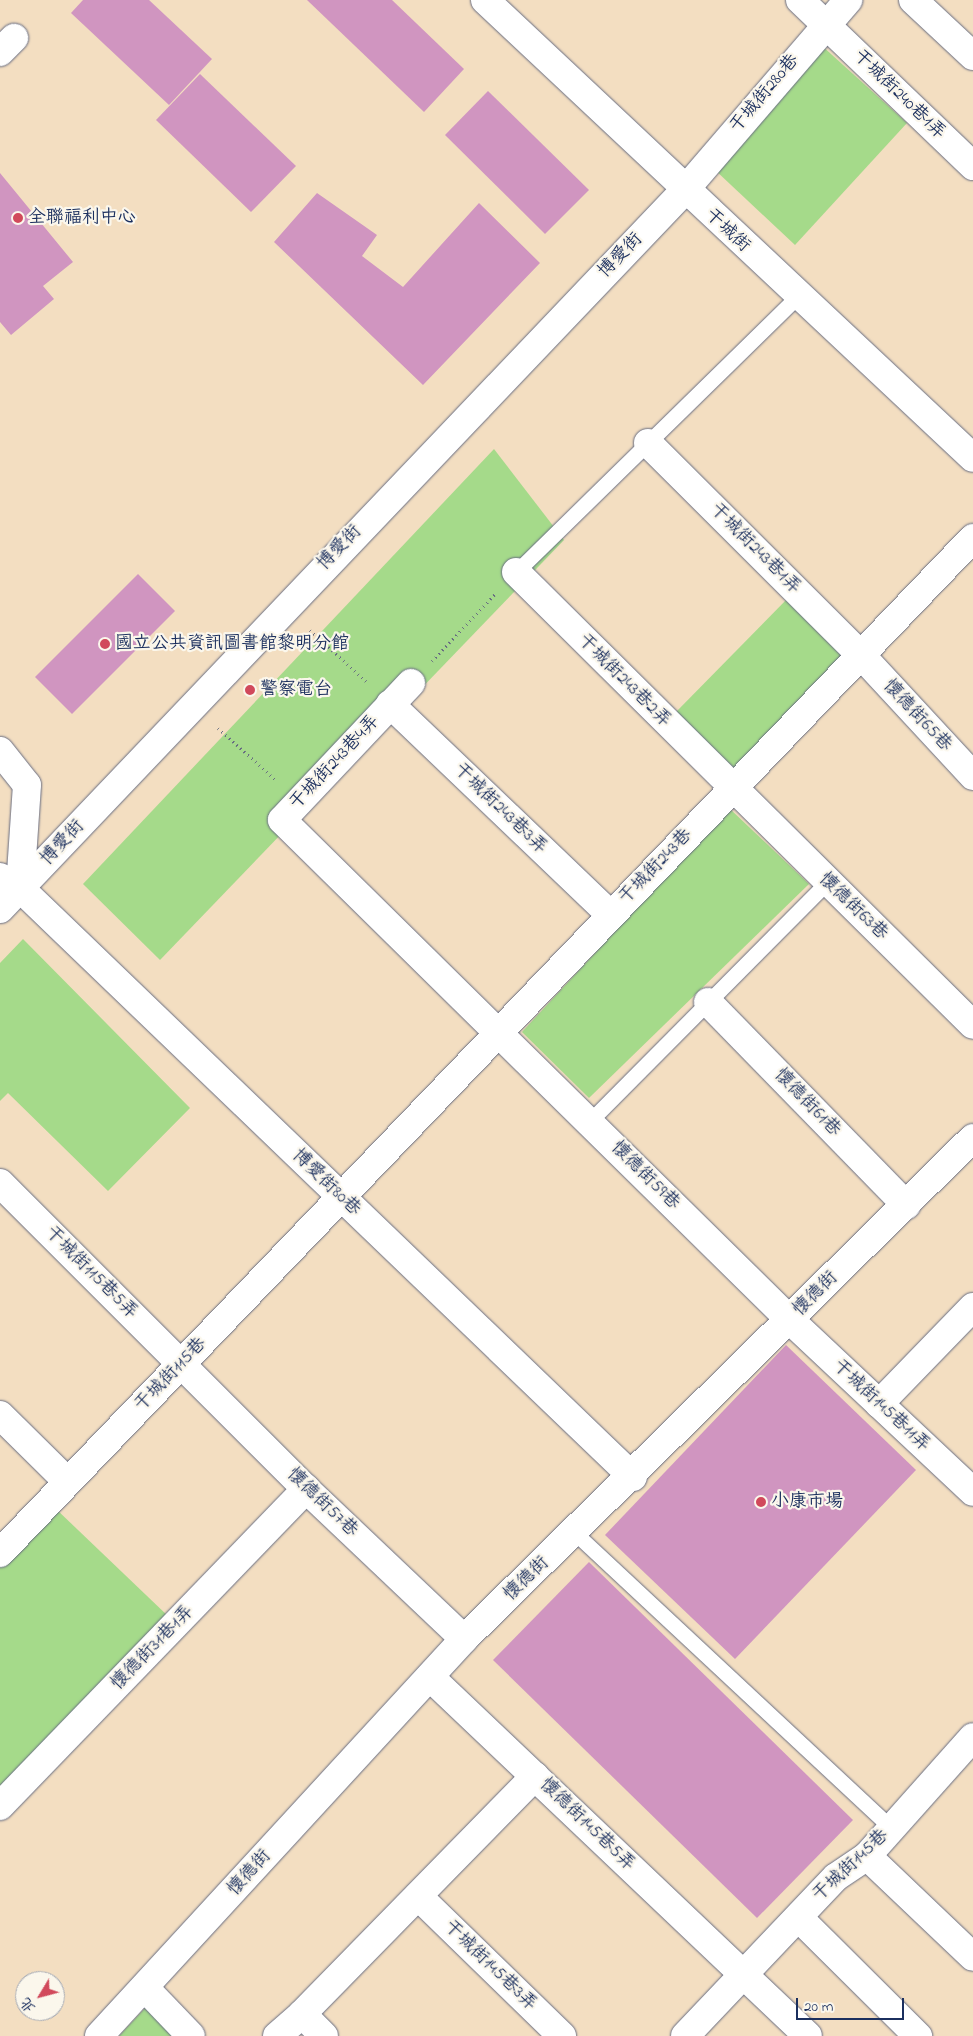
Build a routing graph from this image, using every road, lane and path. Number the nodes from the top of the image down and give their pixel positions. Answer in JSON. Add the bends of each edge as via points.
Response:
{"nodes":[{"id":1,"x":485,"y":0,"type":"edge"},
{"id":2,"x":800,"y":0,"type":"edge"},
{"id":3,"x":848,"y":0,"type":"edge"},
{"id":4,"x":913,"y":0,"type":"edge"},
{"id":5,"x":825,"y":24,"type":"junction"},
{"id":6,"x":973,"y":56,"type":"edge"},
{"id":7,"x":973,"y":166,"type":"edge"},
{"id":8,"x":684,"y":191,"type":"junction"},
{"id":9,"x":798,"y":296,"type":"junction"},
{"id":10,"x":648,"y":443,"type":"junction"},
{"id":11,"x":973,"y":458,"type":"edge"},
{"id":12,"x":973,"y":538,"type":"edge"},
{"id":13,"x":516,"y":572,"type":"junction"},
{"id":14,"x":284,"y":606,"type":"junction"},
{"id":15,"x":861,"y":655,"type":"junction"},
{"id":16,"x":411,"y":683,"type":"joint"},
{"id":17,"x":191,"y":703,"type":"junction"},
{"id":18,"x":390,"y":704,"type":"junction"},
{"id":19,"x":0,"y":751,"type":"edge"},
{"id":20,"x":973,"y":776,"type":"edge"},
{"id":21,"x":732,"y":790,"type":"junction"},
{"id":22,"x":299,"y":801,"type":"junction"},
{"id":23,"x":10,"y":882,"type":"edge"},
{"id":24,"x":827,"y":882,"type":"junction"},
{"id":25,"x":0,"y":909,"type":"edge"},
{"id":26,"x":610,"y":914,"type":"junction"},
{"id":27,"x":708,"y":1002,"type":"junction"},
{"id":28,"x":973,"y":1025,"type":"edge"},
{"id":29,"x":500,"y":1033,"type":"junction"},
{"id":30,"x":590,"y":1121,"type":"junction"},
{"id":31,"x":973,"y":1138,"type":"edge"},
{"id":32,"x":0,"y":1184,"type":"edge"},
{"id":33,"x":341,"y":1198,"type":"junction"},
{"id":34,"x":906,"y":1205,"type":"junction"},
{"id":35,"x":973,"y":1307,"type":"edge"},
{"id":36,"x":790,"y":1320,"type":"junction"},
{"id":37,"x":182,"y":1363,"type":"junction"},
{"id":38,"x":879,"y":1404,"type":"junction"},
{"id":39,"x":0,"y":1415,"type":"edge"},
{"id":40,"x":633,"y":1476,"type":"junction"},
{"id":41,"x":68,"y":1482,"type":"junction"},
{"id":42,"x":306,"y":1489,"type":"junction"},
{"id":43,"x":973,"y":1492,"type":"edge"},
{"id":44,"x":575,"y":1533,"type":"junction"},
{"id":45,"x":0,"y":1553,"type":"edge"},
{"id":46,"x":464,"y":1639,"type":"junction"},
{"id":47,"x":430,"y":1677,"type":"junction"},
{"id":48,"x":973,"y":1737,"type":"edge"},
{"id":49,"x":535,"y":1776,"type":"junction"},
{"id":50,"x":0,"y":1806,"type":"edge"},
{"id":51,"x":891,"y":1828,"type":"junction"},
{"id":52,"x":867,"y":1856,"type":"junction"},
{"id":53,"x":418,"y":1896,"type":"junction"},
{"id":54,"x":799,"y":1918,"type":"junction"},
{"id":55,"x":973,"y":1958,"type":"edge"},
{"id":56,"x":743,"y":1974,"type":"junction"},
{"id":57,"x":145,"y":1988,"type":"junction"},
{"id":58,"x":302,"y":2014,"type":"junction"},
{"id":59,"x":99,"y":2036,"type":"edge"},
{"id":60,"x":191,"y":2036,"type":"edge"},
{"id":61,"x":277,"y":2036,"type":"edge"},
{"id":62,"x":324,"y":2036,"type":"edge"},
{"id":63,"x":562,"y":2036,"type":"edge"},
{"id":64,"x":685,"y":2036,"type":"edge"},
{"id":65,"x":808,"y":2036,"type":"edge"},
{"id":66,"x":918,"y":2036,"type":"edge"}],
"edges":[{"from":1,"to":8,"type":"street","name":"干城街"},
{"from":2,"to":5,"type":"street","name":"干城街240巷1弄"},
{"from":3,"to":5,"type":"street","name":"干城街280巷"},
{"from":4,"to":6,"type":"street"},
{"from":5,"to":7,"type":"street","name":"干城街240巷1弄"},
{"from":5,"to":8,"type":"street","name":"干城街280巷"},
{"from":8,"to":9,"type":"street","name":"干城街"},
{"from":8,"to":14,"type":"street","name":"博愛街"},
{"from":9,"to":10,"type":"lane"},
{"from":9,"to":11,"type":"street","name":"干城街"},
{"from":10,"to":13,"type":"lane"},
{"from":10,"to":15,"type":"street","name":"干城街243巷1弄"},
{"from":12,"to":15,"type":"street","name":"干城街243巷"},
{"from":13,"to":16,"type":"path"},
{"from":13,"to":21,"type":"street","name":"干城街243巷2弄"},
{"from":14,"to":17,"type":"street","name":"博愛街"},
{"from":14,"to":18,"type":"path"},
{"from":15,"to":20,"type":"street","name":"懷德街65巷"},
{"from":15,"to":21,"type":"street","name":"干城街243巷"},
{"from":16,"to":18,"type":"street","name":"干城街243巷4弄"},
{"from":17,"to":22,"type":"path"},
{"from":17,"to":23,"type":"street","name":"博愛街"},
{"from":18,"to":22,"type":"street","name":"干城街243巷4弄"},
{"from":18,"to":26,"type":"street","name":"干城街243巷3弄"},
{"from":19,"to":23,"type":"street","via":[[27,785]]},
{"from":21,"to":24,"type":"street","name":"懷德街63巷"},
{"from":21,"to":26,"type":"street","name":"干城街243巷"},
{"from":22,"to":29,"type":"street","name":"干城街243巷4弄","via":[[282,820]]},
{"from":23,"to":25,"type":"street","name":"博愛街"},
{"from":23,"to":33,"type":"street","name":"博愛街80巷"},
{"from":24,"to":27,"type":"lane"},
{"from":24,"to":28,"type":"street","name":"懷德街63巷"},
{"from":26,"to":29,"type":"street","name":"干城街243巷"},
{"from":27,"to":30,"type":"lane"},
{"from":27,"to":34,"type":"street","name":"懷德街61巷"},
{"from":29,"to":30,"type":"street","name":"懷德街59巷"},
{"from":29,"to":33,"type":"street","name":"干城街243巷"},
{"from":30,"to":36,"type":"street","name":"懷德街59巷"},
{"from":31,"to":34,"type":"street","name":"懷德街"},
{"from":32,"to":37,"type":"street","name":"干城街115巷5弄"},
{"from":33,"to":37,"type":"street","name":"干城街115巷"},
{"from":33,"to":40,"type":"street","name":"博愛街80巷"},
{"from":34,"to":36,"type":"street","name":"懷德街"},
{"from":35,"to":38,"type":"street"},
{"from":36,"to":38,"type":"street","name":"干城街145巷11弄"},
{"from":36,"to":40,"type":"street","name":"懷德街"},
{"from":37,"to":41,"type":"street","name":"干城街115巷"},
{"from":37,"to":42,"type":"street","name":"懷德街57巷"},
{"from":38,"to":43,"type":"street","name":"干城街145巷11弄"},
{"from":39,"to":41,"type":"street"},
{"from":40,"to":44,"type":"street","name":"懷德街"},
{"from":41,"to":45,"type":"street","name":"干城街115巷"},
{"from":42,"to":46,"type":"street","name":"懷德街57巷"},
{"from":42,"to":50,"type":"street","name":"懷德街31巷1弄"},
{"from":44,"to":46,"type":"street","name":"懷德街"},
{"from":44,"to":51,"type":"lane"},
{"from":46,"to":47,"type":"street","name":"懷德街"},
{"from":47,"to":49,"type":"street","name":"懷德街145巷5弄"},
{"from":47,"to":57,"type":"street","name":"懷德街"},
{"from":48,"to":51,"type":"street","name":"干城街145巷"},
{"from":49,"to":53,"type":"street"},
{"from":49,"to":56,"type":"street","name":"懷德街145巷5弄"},
{"from":51,"to":52,"type":"street","name":"干城街145巷"},
{"from":52,"to":54,"type":"street","name":"干城街145巷","via":[[836,1877]]},
{"from":52,"to":55,"type":"street"},
{"from":53,"to":58,"type":"street"},
{"from":53,"to":63,"type":"street","name":"干城街145巷3弄"},
{"from":54,"to":56,"type":"street","name":"干城街145巷"},
{"from":54,"to":66,"type":"street"},
{"from":56,"to":64,"type":"street","name":"干城街145巷"},
{"from":56,"to":65,"type":"street","name":"懷德街145巷5弄"},
{"from":57,"to":59,"type":"street","name":"懷德街"},
{"from":57,"to":60,"type":"street"},
{"from":58,"to":61,"type":"street"},
{"from":58,"to":62,"type":"street"}]}
